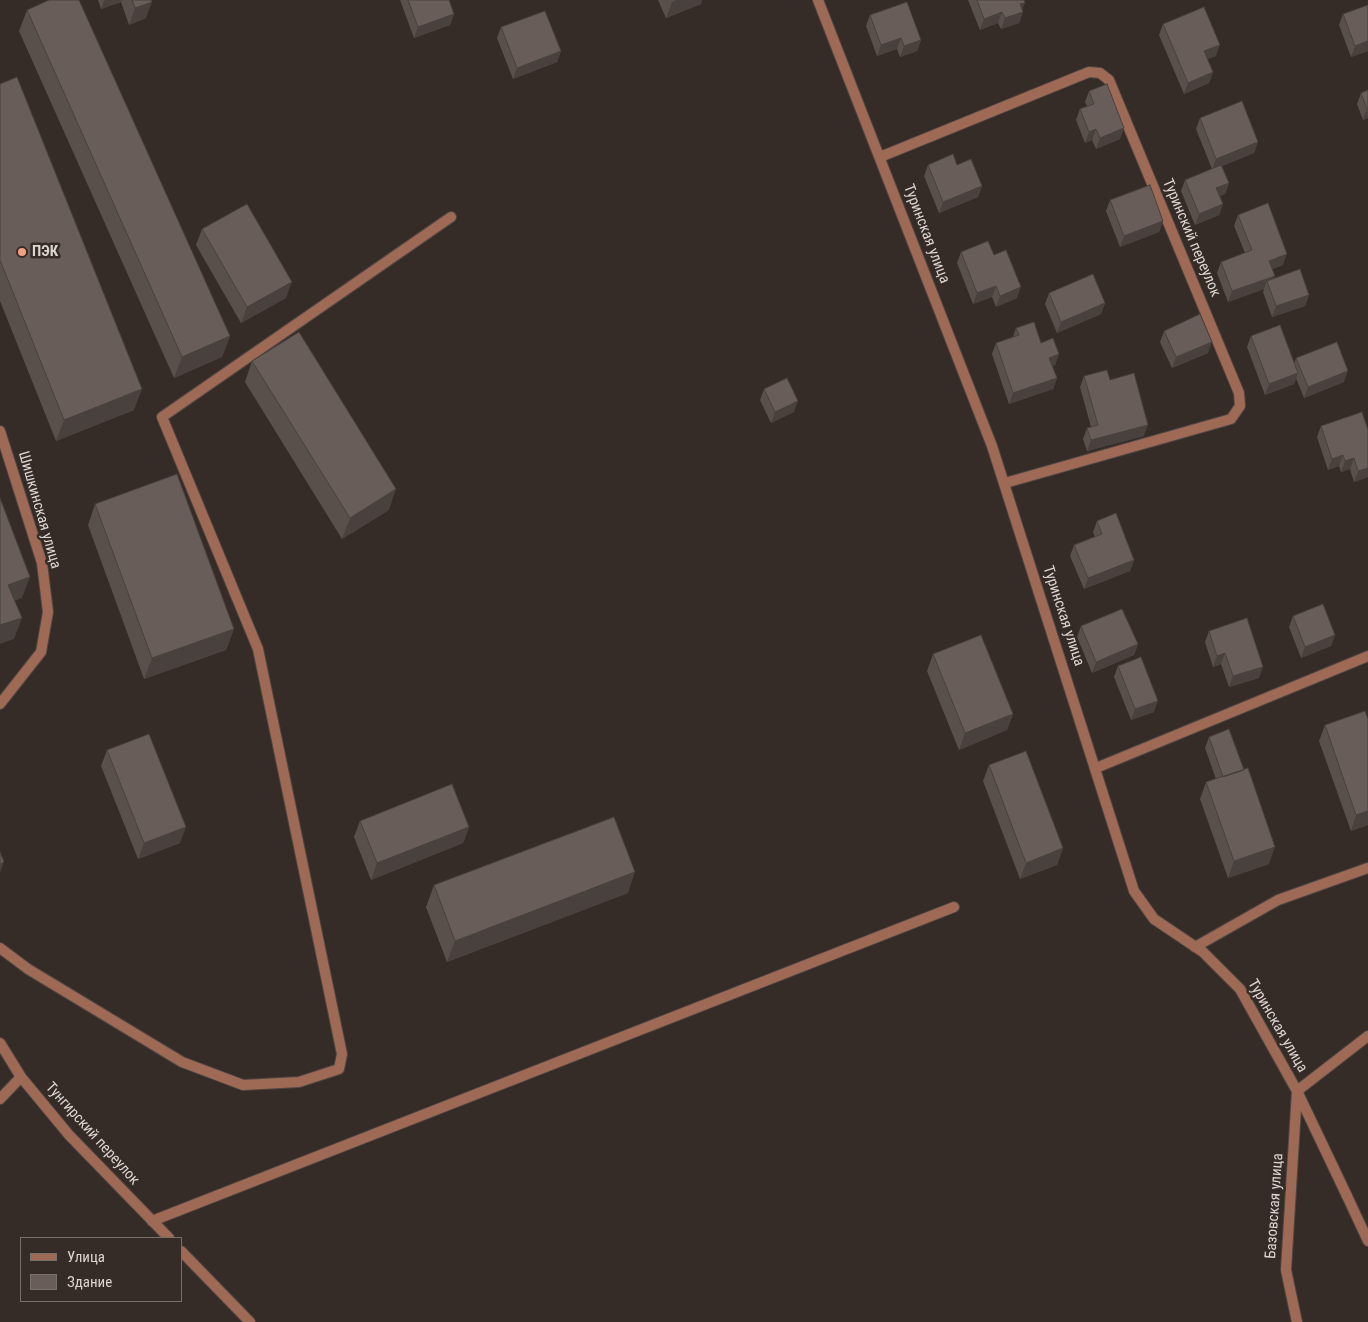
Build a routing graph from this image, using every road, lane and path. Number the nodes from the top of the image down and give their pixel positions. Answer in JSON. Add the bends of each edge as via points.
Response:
{"nodes":[{"id":1,"x":818,"y":0,"type":"edge"},
{"id":2,"x":880,"y":157,"type":"junction"},
{"id":3,"x":451,"y":217,"type":"dead end"},
{"id":4,"x":0,"y":431,"type":"edge"},
{"id":5,"x":1006,"y":483,"type":"junction"},
{"id":6,"x":1368,"y":656,"type":"edge"},
{"id":7,"x":0,"y":704,"type":"edge"},
{"id":8,"x":1096,"y":768,"type":"junction"},
{"id":9,"x":1368,"y":868,"type":"edge"},
{"id":10,"x":954,"y":907,"type":"dead end"},
{"id":11,"x":1195,"y":947,"type":"junction"},
{"id":12,"x":0,"y":948,"type":"edge"},
{"id":13,"x":1368,"y":1036,"type":"edge"},
{"id":14,"x":0,"y":1043,"type":"edge"},
{"id":15,"x":21,"y":1077,"type":"junction"},
{"id":16,"x":1298,"y":1091,"type":"junction"},
{"id":17,"x":0,"y":1099,"type":"edge"},
{"id":18,"x":152,"y":1221,"type":"junction"},
{"id":19,"x":168,"y":1237,"type":"edge"},
{"id":20,"x":1368,"y":1240,"type":"edge"},
{"id":21,"x":182,"y":1252,"type":"edge"},
{"id":22,"x":250,"y":1322,"type":"edge"},
{"id":23,"x":1298,"y":1322,"type":"edge"}],
"edges":[{"from":1,"to":2,"type":"street","name":"Туринская улица"},
{"from":2,"to":5,"type":"street","name":"Туринская улица"},
{"from":2,"to":5,"type":"street","name":"Туринский переулок","via":[[1089,72],[1100,73],[1109,80],[1239,392],[1240,406],[1231,419]]},
{"from":3,"to":12,"type":"street","via":[[162,417],[258,649],[342,1054],[339,1069],[300,1082],[243,1085],[182,1062],[28,969]]},
{"from":4,"to":7,"type":"street","name":"Шишкинская улица","via":[[42,563],[48,612],[41,652]]},
{"from":5,"to":8,"type":"street","name":"Туринская улица"},
{"from":6,"to":8,"type":"street"},
{"from":8,"to":11,"type":"street","name":"Туринская улица","via":[[1134,891],[1154,919]]},
{"from":9,"to":11,"type":"street","via":[[1278,900]]},
{"from":10,"to":18,"type":"street"},
{"from":11,"to":16,"type":"street","name":"Туринская улица","via":[[1240,989]]},
{"from":13,"to":16,"type":"street"},
{"from":14,"to":15,"type":"street","name":"Тунгирский переулок"},
{"from":15,"to":17,"type":"street"},
{"from":15,"to":18,"type":"street","name":"Тунгирский переулок","via":[[69,1135]]},
{"from":16,"to":20,"type":"street","name":"Туринская улица"},
{"from":16,"to":23,"type":"street","name":"Базовская улица","via":[[1286,1270]]},
{"from":18,"to":19,"type":"street","name":"Тунгирский переулок"},
{"from":21,"to":22,"type":"street"}]}
